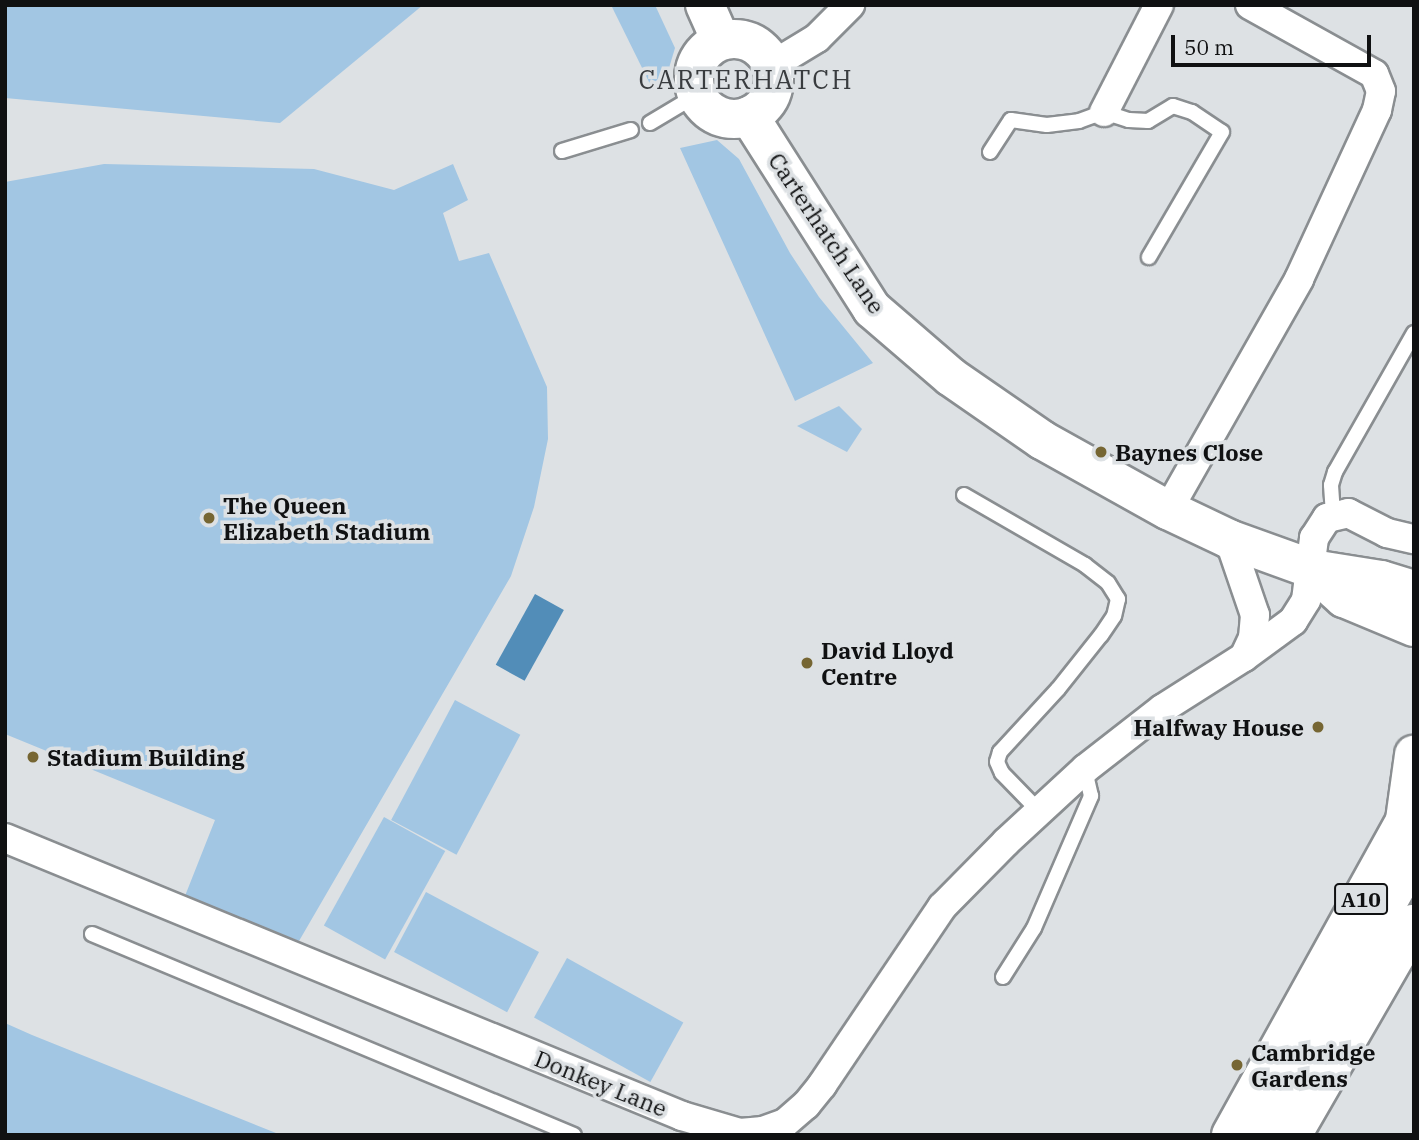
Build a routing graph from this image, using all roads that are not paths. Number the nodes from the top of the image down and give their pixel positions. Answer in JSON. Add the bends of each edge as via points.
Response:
{"nodes":[{"id":1,"x":705,"y":5,"type":"edge"},
{"id":2,"x":1159,"y":5,"type":"edge"},
{"id":3,"x":1250,"y":5,"type":"edge"},
{"id":4,"x":843,"y":8,"type":"edge"},
{"id":5,"x":721,"y":41,"type":"junction"},
{"id":6,"x":771,"y":66,"type":"junction"},
{"id":7,"x":697,"y":95,"type":"junction"},
{"id":8,"x":1104,"y":112,"type":"junction"},
{"id":9,"x":749,"y":116,"type":"junction"},
{"id":10,"x":650,"y":123,"type":"dead end"},
{"id":11,"x":631,"y":130,"type":"dead end"},
{"id":12,"x":562,"y":151,"type":"dead end"},
{"id":13,"x":990,"y":152,"type":"dead end"},
{"id":14,"x":1149,"y":257,"type":"dead end"},
{"id":15,"x":1414,"y":333,"type":"edge"},
{"id":16,"x":964,"y":495,"type":"dead end"},
{"id":17,"x":1167,"y":510,"type":"junction"},
{"id":18,"x":1333,"y":514,"type":"junction"},
{"id":19,"x":1230,"y":539,"type":"junction"},
{"id":20,"x":1414,"y":539,"type":"edge"},
{"id":21,"x":1312,"y":569,"type":"junction"},
{"id":22,"x":1410,"y":607,"type":"edge"},
{"id":23,"x":1244,"y":657,"type":"junction"},
{"id":24,"x":1414,"y":755,"type":"edge"},
{"id":25,"x":1085,"y":769,"type":"junction"},
{"id":26,"x":1039,"y":811,"type":"junction"},
{"id":27,"x":1411,"y":827,"type":"edge"},
{"id":28,"x":5,"y":838,"type":"edge"},
{"id":29,"x":1414,"y":924,"type":"edge"},
{"id":30,"x":92,"y":934,"type":"dead end"},
{"id":31,"x":1003,"y":977,"type":"dead end"},
{"id":32,"x":786,"y":1129,"type":"edge"},
{"id":33,"x":574,"y":1135,"type":"edge"},
{"id":34,"x":1231,"y":1135,"type":"edge"},
{"id":35,"x":1257,"y":1135,"type":"edge"},
{"id":36,"x":1292,"y":1135,"type":"edge"}],
"edges":[{"from":1,"to":5,"type":"main road"},
{"from":2,"to":8,"type":"street"},
{"from":3,"to":17,"type":"street","via":[[1374,74],[1381,91],[1377,110],[1299,279]]},
{"from":4,"to":6,"type":"street","via":[[817,38]]},
{"from":5,"to":6,"type":"main road","via":[[748,42],[760,49]]},
{"from":5,"to":7,"type":"main road","via":[[702,55],[696,67]]},
{"from":6,"to":9,"type":"main road","via":[[772,90],[766,103]]},
{"from":7,"to":9,"type":"main road","via":[[709,111],[721,117]]},
{"from":7,"to":10,"type":"lane"},
{"from":8,"to":13,"type":"lane","via":[[1047,125],[1011,120]]},
{"from":8,"to":14,"type":"lane","via":[[1148,121],[1173,106],[1192,112],[1222,132]]},
{"from":9,"to":17,"type":"main road","name":"Carterhatch Lane","via":[[872,309],[951,377],[1031,432]]},
{"from":11,"to":12,"type":"lane"},
{"from":15,"to":18,"type":"lane","via":[[1335,472]]},
{"from":16,"to":26,"type":"lane","via":[[1085,565],[1108,583],[1118,599],[1114,616],[1101,635],[1000,752],[997,762],[1002,773]]},
{"from":17,"to":19,"type":"main road","name":"Carterhatch Lane"},
{"from":18,"to":20,"type":"street","via":[[1348,513],[1387,533]]},
{"from":18,"to":21,"type":"street","name":"Donkey Lane","via":[[1314,538]]},
{"from":19,"to":21,"type":"main road","name":"Carterhatch Lane"},
{"from":19,"to":23,"type":"street","via":[[1255,615],[1253,638]]},
{"from":21,"to":22,"type":"main road","name":"Carterhatch Lane","via":[[1381,580]]},
{"from":21,"to":23,"type":"street","name":"Donkey Lane","via":[[1301,610],[1285,628]]},
{"from":23,"to":25,"type":"street","name":"Donkey Lane","via":[[1162,709]]},
{"from":24,"to":27,"type":"main road"},
{"from":25,"to":26,"type":"street","name":"Donkey Lane"},
{"from":25,"to":31,"type":"lane","via":[[1091,796],[1034,928]]},
{"from":26,"to":32,"type":"street","name":"Donkey Lane","via":[[942,908],[822,1085]]},
{"from":27,"to":34,"type":"main road","number":"A10"},
{"from":27,"to":35,"type":"main road","number":"A10"},
{"from":28,"to":32,"type":"street","name":"Donkey Lane","via":[[706,1125],[740,1133]]},
{"from":29,"to":36,"type":"main road","number":"A10"},
{"from":30,"to":33,"type":"lane"}]}
